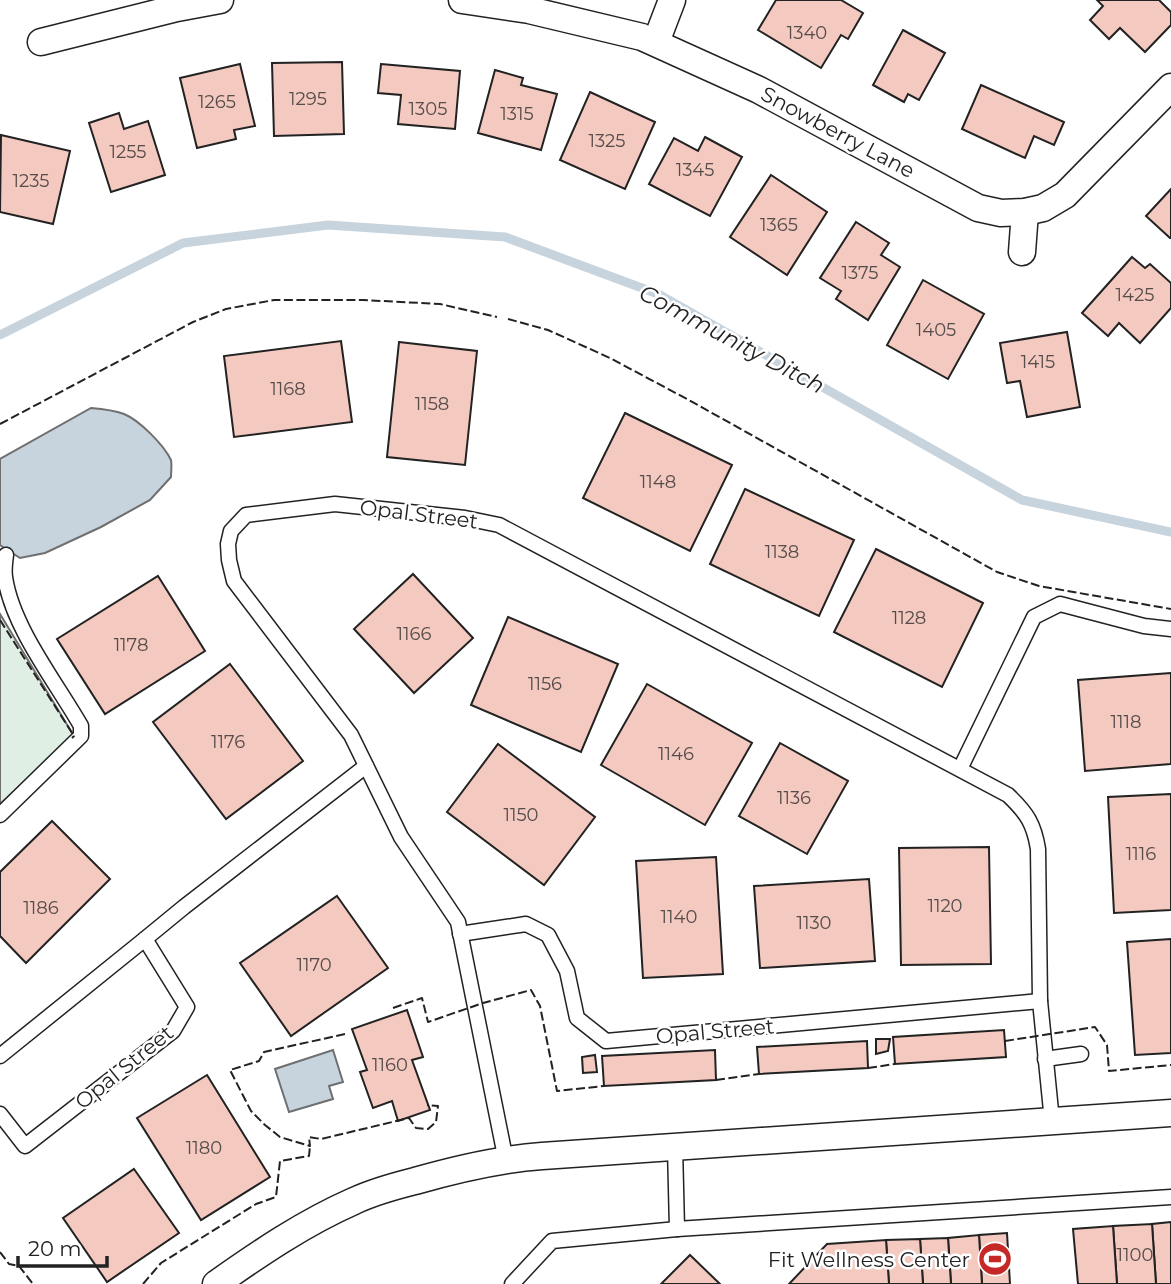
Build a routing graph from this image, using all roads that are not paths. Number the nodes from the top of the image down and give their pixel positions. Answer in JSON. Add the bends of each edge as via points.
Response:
{"nodes":[{"id":1,"x":220,"y":0,"type":"edge"},
{"id":2,"x":462,"y":0,"type":"edge"},
{"id":3,"x":672,"y":0,"type":"edge"},
{"id":4,"x":41,"y":42,"type":"dead end"},
{"id":5,"x":656,"y":43,"type":"junction"},
{"id":6,"x":1171,"y":88,"type":"edge"},
{"id":7,"x":1025,"y":212,"type":"junction"},
{"id":8,"x":1022,"y":252,"type":"dead end"},
{"id":9,"x":6,"y":555,"type":"dead end"},
{"id":10,"x":1171,"y":629,"type":"edge"},
{"id":11,"x":366,"y":766,"type":"junction"},
{"id":12,"x":960,"y":769,"type":"junction"},
{"id":13,"x":0,"y":815,"type":"edge"},
{"id":14,"x":460,"y":934,"type":"junction"},
{"id":15,"x":145,"y":939,"type":"junction"},
{"id":16,"x":1040,"y":1001,"type":"junction"},
{"id":17,"x":1082,"y":1054,"type":"dead end"},
{"id":18,"x":0,"y":1056,"type":"edge"},
{"id":19,"x":1045,"y":1059,"type":"junction"},
{"id":20,"x":1171,"y":1113,"type":"edge"},
{"id":21,"x":0,"y":1114,"type":"edge"},
{"id":22,"x":1052,"y":1121,"type":"junction"},
{"id":23,"x":675,"y":1147,"type":"junction"},
{"id":24,"x":506,"y":1161,"type":"junction"},
{"id":25,"x":1171,"y":1197,"type":"edge"},
{"id":26,"x":677,"y":1228,"type":"junction"},
{"id":27,"x":216,"y":1284,"type":"edge"},
{"id":28,"x":512,"y":1284,"type":"edge"}],
"edges":[{"from":1,"to":4,"type":"street"},
{"from":2,"to":5,"type":"street","name":"Snowberry Lane","via":[[529,10]]},
{"from":3,"to":5,"type":"street"},
{"from":5,"to":7,"type":"street","name":"Snowberry Lane","via":[[759,90],[978,208]]},
{"from":6,"to":7,"type":"street","name":"Snowberry Lane","via":[[1065,195]]},
{"from":7,"to":8,"type":"street"},
{"from":9,"to":13,"type":"lane","via":[[10,600],[81,726],[81,736]]},
{"from":10,"to":12,"type":"lane","via":[[1060,604],[1034,617]]},
{"from":11,"to":12,"type":"lane","name":"Opal Street","via":[[351,735],[234,580],[228,544],[231,531],[246,515],[335,504],[499,525]]},
{"from":11,"to":14,"type":"lane","name":"Opal Street","via":[[401,837],[457,922]]},
{"from":11,"to":15,"type":"lane"},
{"from":12,"to":16,"type":"lane","name":"Opal Street","via":[[1008,795],[1024,810],[1035,831]]},
{"from":14,"to":16,"type":"lane","name":"Opal Street","via":[[526,925],[548,935],[566,971],[577,1018],[606,1041]]},
{"from":14,"to":24,"type":"lane","name":"Opal Street"},
{"from":15,"to":18,"type":"lane"},
{"from":15,"to":21,"type":"lane","name":"Opal Street","via":[[187,1007],[173,1031],[25,1146]]},
{"from":16,"to":19,"type":"lane","name":"Opal Street"},
{"from":17,"to":19,"type":"lane"},
{"from":19,"to":22,"type":"lane","name":"Opal Street"},
{"from":20,"to":22,"type":"street"},
{"from":22,"to":23,"type":"street"},
{"from":23,"to":24,"type":"street"},
{"from":23,"to":26,"type":"lane"},
{"from":24,"to":27,"type":"street","via":[[445,1172],[356,1200],[299,1228]]},
{"from":25,"to":26,"type":"lane"},
{"from":26,"to":28,"type":"lane","via":[[552,1241]]}]}
